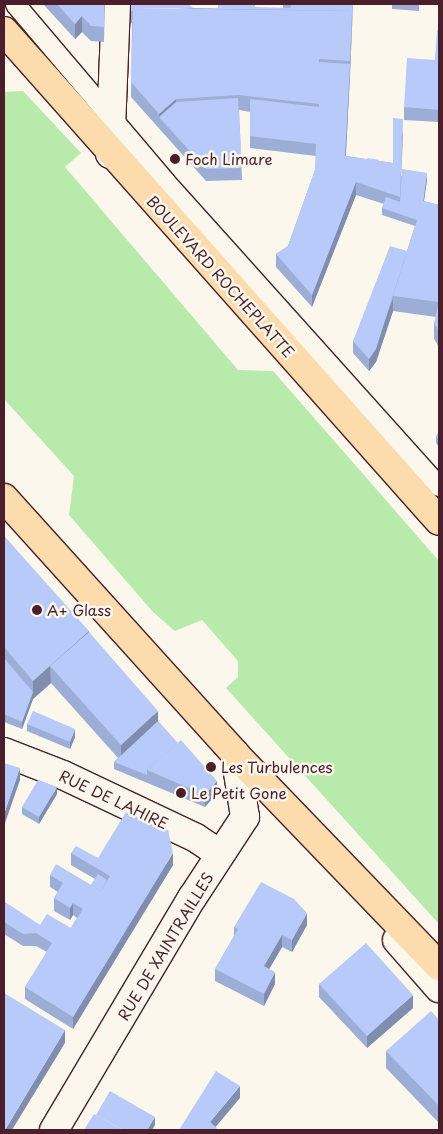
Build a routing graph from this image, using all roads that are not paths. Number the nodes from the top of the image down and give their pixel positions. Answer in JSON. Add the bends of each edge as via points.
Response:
{"nodes":[{"id":1,"x":15,"y":4,"type":"edge"},
{"id":2,"x":116,"y":4,"type":"edge"},
{"id":3,"x":4,"y":31,"type":"edge"},
{"id":4,"x":111,"y":118,"type":"junction"},
{"id":5,"x":110,"y":154,"type":"junction"},
{"id":6,"x":439,"y":486,"type":"edge"},
{"id":7,"x":4,"y":498,"type":"edge"},
{"id":8,"x":4,"y":515,"type":"edge"},
{"id":9,"x":439,"y":522,"type":"edge"},
{"id":10,"x":4,"y":752,"type":"edge"},
{"id":11,"x":237,"y":767,"type":"junction"},
{"id":12,"x":220,"y":854,"type":"junction"},
{"id":13,"x":439,"y":966,"type":"edge"},
{"id":14,"x":439,"y":988,"type":"edge"},
{"id":15,"x":54,"y":1130,"type":"edge"}],
"edges":[{"from":1,"to":4,"type":"lane"},
{"from":2,"to":4,"type":"street"},
{"from":3,"to":5,"type":"main road","name":"BOULEVARD ROCHEPLATTE"},
{"from":4,"to":5,"type":"street"},
{"from":4,"to":6,"type":"lane"},
{"from":5,"to":9,"type":"main road","name":"BOULEVARD ROCHEPLATTE"},
{"from":7,"to":11,"type":"main road"},
{"from":8,"to":11,"type":"lane"},
{"from":10,"to":12,"type":"street","name":"RUE DE LAHIRE","via":[[63,775],[196,838]]},
{"from":11,"to":12,"type":"street","name":"RUE DE XAINTRAILLES","via":[[245,817]]},
{"from":11,"to":13,"type":"main road"},
{"from":11,"to":14,"type":"street"},
{"from":12,"to":15,"type":"street","name":"RUE DE XAINTRAILLES"}]}
